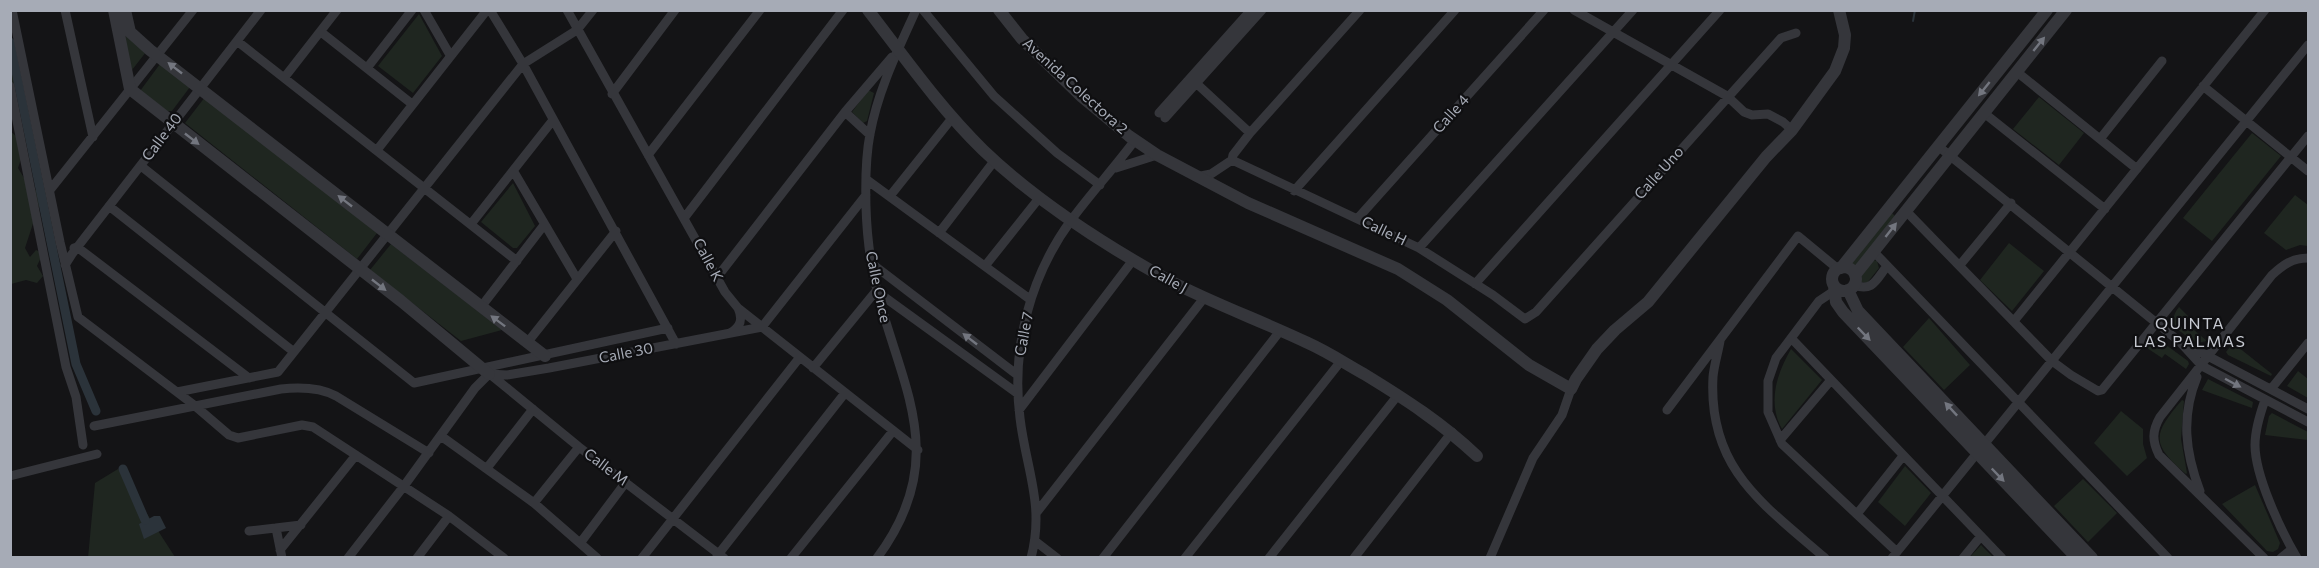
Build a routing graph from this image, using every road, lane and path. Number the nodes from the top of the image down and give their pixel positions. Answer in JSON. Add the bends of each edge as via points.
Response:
{"nodes":[{"id":1,"x":12,"y":10,"type":"edge"},
{"id":2,"x":65,"y":10,"type":"edge"},
{"id":3,"x":114,"y":10,"type":"edge"},
{"id":4,"x":125,"y":10,"type":"edge"},
{"id":5,"x":193,"y":10,"type":"edge"},
{"id":6,"x":261,"y":10,"type":"edge"},
{"id":7,"x":337,"y":10,"type":"edge"},
{"id":8,"x":412,"y":10,"type":"edge"},
{"id":9,"x":424,"y":10,"type":"edge"},
{"id":10,"x":489,"y":10,"type":"edge"},
{"id":11,"x":567,"y":10,"type":"edge"},
{"id":12,"x":593,"y":10,"type":"edge"},
{"id":13,"x":675,"y":10,"type":"edge"},
{"id":14,"x":760,"y":10,"type":"edge"},
{"id":15,"x":843,"y":10,"type":"edge"},
{"id":16,"x":868,"y":10,"type":"edge"},
{"id":17,"x":916,"y":10,"type":"edge"},
{"id":18,"x":923,"y":10,"type":"edge"},
{"id":19,"x":999,"y":10,"type":"edge"},
{"id":20,"x":1251,"y":10,"type":"edge"},
{"id":21,"x":1262,"y":10,"type":"edge"},
{"id":22,"x":1360,"y":10,"type":"edge"},
{"id":23,"x":1455,"y":10,"type":"edge"},
{"id":24,"x":1544,"y":10,"type":"edge"},
{"id":25,"x":1574,"y":10,"type":"edge"},
{"id":26,"x":1634,"y":10,"type":"edge"},
{"id":27,"x":1720,"y":10,"type":"edge"},
{"id":28,"x":1839,"y":10,"type":"edge"},
{"id":29,"x":2047,"y":10,"type":"edge"},
{"id":30,"x":2066,"y":10,"type":"edge"},
{"id":31,"x":2265,"y":10,"type":"edge"},
{"id":32,"x":577,"y":30,"type":"junction"},
{"id":33,"x":321,"y":32,"type":"junction"},
{"id":34,"x":1615,"y":32,"type":"junction"},
{"id":35,"x":1796,"y":33,"type":"dead end"},
{"id":36,"x":237,"y":41,"type":"junction"},
{"id":37,"x":2308,"y":45,"type":"edge"},
{"id":38,"x":898,"y":50,"type":"junction"},
{"id":39,"x":157,"y":55,"type":"junction"},
{"id":40,"x":450,"y":55,"type":"junction"},
{"id":41,"x":2162,"y":61,"type":"dead end"},
{"id":42,"x":523,"y":63,"type":"junction"},
{"id":43,"x":1673,"y":65,"type":"junction"},
{"id":44,"x":368,"y":68,"type":"junction"},
{"id":45,"x":2017,"y":72,"type":"junction"},
{"id":46,"x":284,"y":78,"type":"junction"},
{"id":47,"x":1196,"y":83,"type":"junction"},
{"id":48,"x":10,"y":86,"type":"edge"},
{"id":49,"x":2203,"y":86,"type":"junction"},
{"id":50,"x":200,"y":88,"type":"junction"},
{"id":51,"x":130,"y":89,"type":"junction"},
{"id":52,"x":612,"y":94,"type":"junction"},
{"id":53,"x":1727,"y":96,"type":"junction"},
{"id":54,"x":412,"y":104,"type":"junction"},
{"id":55,"x":845,"y":112,"type":"junction"},
{"id":56,"x":1984,"y":113,"type":"junction"},
{"id":57,"x":953,"y":117,"type":"junction"},
{"id":58,"x":554,"y":120,"type":"junction"},
{"id":59,"x":2246,"y":122,"type":"junction"},
{"id":60,"x":172,"y":123,"type":"junction"},
{"id":61,"x":1792,"y":130,"type":"junction"},
{"id":62,"x":1250,"y":134,"type":"junction"},
{"id":63,"x":870,"y":135,"type":"junction"},
{"id":64,"x":2308,"y":136,"type":"edge"},
{"id":65,"x":93,"y":137,"type":"junction"},
{"id":66,"x":2100,"y":139,"type":"junction"},
{"id":67,"x":1135,"y":140,"type":"junction"},
{"id":68,"x":1938,"y":146,"type":"junction"},
{"id":69,"x":377,"y":150,"type":"junction"},
{"id":70,"x":648,"y":155,"type":"junction"},
{"id":71,"x":1157,"y":155,"type":"junction"},
{"id":72,"x":1950,"y":156,"type":"junction"},
{"id":73,"x":2291,"y":157,"type":"junction"},
{"id":74,"x":995,"y":160,"type":"junction"},
{"id":75,"x":1232,"y":160,"type":"junction"},
{"id":76,"x":141,"y":166,"type":"junction"},
{"id":77,"x":1113,"y":169,"type":"junction"},
{"id":78,"x":2137,"y":169,"type":"junction"},
{"id":79,"x":2308,"y":171,"type":"edge"},
{"id":80,"x":514,"y":172,"type":"junction"},
{"id":81,"x":1196,"y":177,"type":"junction"},
{"id":82,"x":867,"y":180,"type":"junction"},
{"id":83,"x":1100,"y":185,"type":"junction"},
{"id":84,"x":424,"y":187,"type":"junction"},
{"id":85,"x":50,"y":190,"type":"junction"},
{"id":86,"x":1294,"y":191,"type":"junction"},
{"id":87,"x":866,"y":195,"type":"junction"},
{"id":88,"x":890,"y":196,"type":"junction"},
{"id":89,"x":1040,"y":197,"type":"junction"},
{"id":90,"x":2011,"y":203,"type":"junction"},
{"id":91,"x":109,"y":206,"type":"junction"},
{"id":92,"x":2105,"y":209,"type":"junction"},
{"id":93,"x":1906,"y":211,"type":"junction"},
{"id":94,"x":685,"y":217,"type":"junction"},
{"id":95,"x":1358,"y":218,"type":"junction"},
{"id":96,"x":1071,"y":220,"type":"junction"},
{"id":97,"x":471,"y":224,"type":"junction"},
{"id":98,"x":544,"y":225,"type":"junction"},
{"id":99,"x":616,"y":231,"type":"junction"},
{"id":100,"x":939,"y":233,"type":"junction"},
{"id":101,"x":387,"y":234,"type":"junction"},
{"id":102,"x":62,"y":247,"type":"junction"},
{"id":103,"x":77,"y":247,"type":"junction"},
{"id":104,"x":1419,"y":248,"type":"junction"},
{"id":105,"x":1874,"y":252,"type":"junction"},
{"id":106,"x":2070,"y":252,"type":"junction"},
{"id":107,"x":2308,"y":258,"type":"edge"},
{"id":108,"x":1133,"y":260,"type":"junction"},
{"id":109,"x":517,"y":261,"type":"junction"},
{"id":110,"x":871,"y":263,"type":"junction"},
{"id":111,"x":65,"y":266,"type":"junction"},
{"id":112,"x":985,"y":266,"type":"junction"},
{"id":113,"x":1887,"y":266,"type":"junction"},
{"id":114,"x":1960,"y":266,"type":"junction"},
{"id":115,"x":1840,"y":268,"type":"junction"},
{"id":116,"x":359,"y":269,"type":"junction"},
{"id":117,"x":718,"y":276,"type":"junction"},
{"id":118,"x":577,"y":279,"type":"junction"},
{"id":119,"x":1475,"y":284,"type":"junction"},
{"id":120,"x":1852,"y":284,"type":"junction"},
{"id":121,"x":2113,"y":287,"type":"junction"},
{"id":122,"x":1834,"y":289,"type":"junction"},
{"id":123,"x":876,"y":291,"type":"junction"},
{"id":124,"x":1204,"y":298,"type":"junction"},
{"id":125,"x":1031,"y":300,"type":"junction"},
{"id":126,"x":481,"y":307,"type":"junction"},
{"id":127,"x":738,"y":308,"type":"junction"},
{"id":128,"x":66,"y":312,"type":"junction"},
{"id":129,"x":326,"y":312,"type":"junction"},
{"id":130,"x":1525,"y":319,"type":"joint"},
{"id":131,"x":2014,"y":321,"type":"junction"},
{"id":132,"x":2156,"y":323,"type":"junction"},
{"id":133,"x":762,"y":327,"type":"junction"},
{"id":134,"x":668,"y":328,"type":"junction"},
{"id":135,"x":1280,"y":331,"type":"junction"},
{"id":136,"x":727,"y":334,"type":"junction"},
{"id":137,"x":1721,"y":338,"type":"junction"},
{"id":138,"x":1791,"y":338,"type":"junction"},
{"id":139,"x":2180,"y":342,"type":"junction"},
{"id":140,"x":527,"y":343,"type":"junction"},
{"id":141,"x":2308,"y":343,"type":"edge"},
{"id":142,"x":676,"y":344,"type":"junction"},
{"id":143,"x":294,"y":352,"type":"junction"},
{"id":144,"x":2210,"y":356,"type":"junction"},
{"id":145,"x":800,"y":357,"type":"junction"},
{"id":146,"x":1341,"y":361,"type":"junction"},
{"id":147,"x":2052,"y":361,"type":"junction"},
{"id":148,"x":547,"y":362,"type":"junction"},
{"id":149,"x":228,"y":363,"type":"junction"},
{"id":150,"x":2202,"y":366,"type":"junction"},
{"id":151,"x":813,"y":368,"type":"junction"},
{"id":152,"x":486,"y":371,"type":"junction"},
{"id":153,"x":278,"y":372,"type":"junction"},
{"id":154,"x":1016,"y":374,"type":"junction"},
{"id":155,"x":249,"y":378,"type":"junction"},
{"id":156,"x":1831,"y":380,"type":"junction"},
{"id":157,"x":227,"y":382,"type":"junction"},
{"id":158,"x":281,"y":389,"type":"junction"},
{"id":159,"x":1571,"y":389,"type":"junction"},
{"id":160,"x":2271,"y":389,"type":"junction"},
{"id":161,"x":177,"y":392,"type":"junction"},
{"id":162,"x":845,"y":393,"type":"junction"},
{"id":163,"x":1017,"y":393,"type":"junction"},
{"id":164,"x":1398,"y":395,"type":"junction"},
{"id":165,"x":2265,"y":400,"type":"junction"},
{"id":166,"x":2018,"y":402,"type":"junction"},
{"id":167,"x":194,"y":405,"type":"junction"},
{"id":168,"x":533,"y":409,"type":"junction"},
{"id":169,"x":2308,"y":409,"type":"edge"},
{"id":170,"x":1019,"y":410,"type":"junction"},
{"id":171,"x":1667,"y":410,"type":"dead end"},
{"id":172,"x":2308,"y":422,"type":"edge"},
{"id":173,"x":94,"y":426,"type":"dead end"},
{"id":174,"x":893,"y":430,"type":"junction"},
{"id":175,"x":1452,"y":432,"type":"junction"},
{"id":176,"x":441,"y":436,"type":"junction"},
{"id":177,"x":1780,"y":440,"type":"junction"},
{"id":178,"x":83,"y":445,"type":"dead end"},
{"id":179,"x":579,"y":447,"type":"junction"},
{"id":180,"x":1981,"y":449,"type":"junction"},
{"id":181,"x":918,"y":450,"type":"junction"},
{"id":182,"x":429,"y":453,"type":"junction"},
{"id":183,"x":97,"y":454,"type":"dead end"},
{"id":184,"x":356,"y":455,"type":"junction"},
{"id":185,"x":1477,"y":456,"type":"dead end"},
{"id":186,"x":1904,"y":456,"type":"junction"},
{"id":187,"x":487,"y":468,"type":"junction"},
{"id":188,"x":10,"y":476,"type":"edge"},
{"id":189,"x":626,"y":482,"type":"junction"},
{"id":190,"x":404,"y":486,"type":"junction"},
{"id":191,"x":2202,"y":495,"type":"junction"},
{"id":192,"x":1942,"y":497,"type":"junction"},
{"id":193,"x":534,"y":503,"type":"junction"},
{"id":194,"x":1037,"y":512,"type":"junction"},
{"id":195,"x":1857,"y":514,"type":"junction"},
{"id":196,"x":449,"y":516,"type":"junction"},
{"id":197,"x":673,"y":518,"type":"junction"},
{"id":198,"x":301,"y":525,"type":"junction"},
{"id":199,"x":276,"y":528,"type":"junction"},
{"id":200,"x":249,"y":531,"type":"dead end"},
{"id":201,"x":1981,"y":536,"type":"junction"},
{"id":202,"x":1035,"y":541,"type":"junction"},
{"id":203,"x":581,"y":542,"type":"junction"},
{"id":204,"x":2294,"y":553,"type":"edge"},
{"id":205,"x":281,"y":554,"type":"edge"},
{"id":206,"x":497,"y":555,"type":"edge"},
{"id":207,"x":1894,"y":555,"type":"edge"},
{"id":208,"x":720,"y":556,"type":"edge"},
{"id":209,"x":1355,"y":557,"type":"edge"},
{"id":210,"x":348,"y":558,"type":"edge"},
{"id":211,"x":417,"y":558,"type":"edge"},
{"id":212,"x":597,"y":558,"type":"edge"},
{"id":213,"x":642,"y":558,"type":"edge"},
{"id":214,"x":791,"y":558,"type":"edge"},
{"id":215,"x":877,"y":558,"type":"edge"},
{"id":216,"x":1030,"y":558,"type":"edge"},
{"id":217,"x":1057,"y":558,"type":"edge"},
{"id":218,"x":1103,"y":558,"type":"edge"},
{"id":219,"x":1185,"y":558,"type":"edge"},
{"id":220,"x":1269,"y":558,"type":"edge"},
{"id":221,"x":1490,"y":558,"type":"edge"},
{"id":222,"x":1825,"y":558,"type":"edge"},
{"id":223,"x":1963,"y":558,"type":"edge"},
{"id":224,"x":2002,"y":558,"type":"edge"},
{"id":225,"x":2077,"y":558,"type":"edge"},
{"id":226,"x":2092,"y":558,"type":"edge"},
{"id":227,"x":2168,"y":558,"type":"edge"},
{"id":228,"x":2264,"y":558,"type":"edge"},
{"id":229,"x":2281,"y":558,"type":"edge"}],
"edges":[{"from":1,"to":85,"type":"street"},
{"from":2,"to":65,"type":"street"},
{"from":3,"to":51,"type":"street"},
{"from":4,"to":39,"type":"street","via":[[130,32]]},
{"from":5,"to":39,"type":"street"},
{"from":6,"to":36,"type":"street","name":"Calle 40"},
{"from":7,"to":33,"type":"street"},
{"from":8,"to":44,"type":"street"},
{"from":9,"to":40,"type":"street"},
{"from":10,"to":40,"type":"street"},
{"from":10,"to":42,"type":"street"},
{"from":11,"to":32,"type":"street","name":"Calle K"},
{"from":12,"to":32,"type":"street"},
{"from":13,"to":52,"type":"street"},
{"from":14,"to":70,"type":"street"},
{"from":15,"to":94,"type":"street"},
{"from":16,"to":38,"type":"street","name":"Calle J"},
{"from":17,"to":38,"type":"street","name":"Calle Once"},
{"from":18,"to":83,"type":"street","via":[[994,96],[1057,153]]},
{"from":19,"to":67,"type":"street","name":"Avenida Colectora 2","via":[[1022,39],[1082,97]]},
{"from":20,"to":47,"type":"street","via":[[1162,116]]},
{"from":21,"to":47,"type":"street"},
{"from":22,"to":62,"type":"street"},
{"from":23,"to":86,"type":"street"},
{"from":24,"to":95,"type":"street","name":"Calle 4"},
{"from":25,"to":34,"type":"street"},
{"from":26,"to":34,"type":"street"},
{"from":27,"to":43,"type":"street"},
{"from":28,"to":61,"type":"street","via":[[1845,35],[1840,59]]},
{"from":29,"to":68,"type":"street","one_way":true},
{"from":45,"to":30,"type":"street","one_way":true},
{"from":31,"to":49,"type":"street"},
{"from":32,"to":42,"type":"street"},
{"from":32,"to":52,"type":"street","name":"Calle K"},
{"from":33,"to":44,"type":"street"},
{"from":33,"to":46,"type":"street"},
{"from":34,"to":43,"type":"street"},
{"from":34,"to":104,"type":"street"},
{"from":35,"to":53,"type":"street","name":"Calle Uno","via":[[1781,38]]},
{"from":36,"to":46,"type":"street"},
{"from":36,"to":50,"type":"street","name":"Calle 40"},
{"from":37,"to":59,"type":"street"},
{"from":38,"to":55,"type":"street"},
{"from":38,"to":57,"type":"street","name":"Calle J"},
{"from":38,"to":63,"type":"street","name":"Calle Once"},
{"from":50,"to":39,"type":"street","one_way":true},
{"from":39,"to":51,"type":"street"},
{"from":40,"to":54,"type":"street"},
{"from":41,"to":66,"type":"street"},
{"from":42,"to":58,"type":"street"},
{"from":42,"to":84,"type":"street"},
{"from":43,"to":53,"type":"street"},
{"from":43,"to":119,"type":"street"},
{"from":44,"to":54,"type":"street"},
{"from":45,"to":56,"type":"street"},
{"from":45,"to":66,"type":"street"},
{"from":46,"to":69,"type":"street"},
{"from":47,"to":62,"type":"street"},
{"from":48,"to":128,"type":"street"},
{"from":49,"to":59,"type":"street"},
{"from":49,"to":78,"type":"street"},
{"from":50,"to":60,"type":"street","name":"Calle 40"},
{"from":101,"to":50,"type":"street","one_way":true},
{"from":51,"to":60,"type":"street"},
{"from":51,"to":65,"type":"street"},
{"from":52,"to":70,"type":"street","name":"Calle K"},
{"from":53,"to":61,"type":"street","via":[[1744,112],[1768,114]]},
{"from":53,"to":130,"type":"street","name":"Calle Uno","via":[[1536,312]]},
{"from":54,"to":69,"type":"street"},
{"from":55,"to":63,"type":"street"},
{"from":55,"to":117,"type":"street"},
{"from":56,"to":72,"type":"street"},
{"from":56,"to":92,"type":"street"},
{"from":57,"to":74,"type":"street","name":"Calle J"},
{"from":57,"to":88,"type":"street"},
{"from":58,"to":80,"type":"street"},
{"from":58,"to":99,"type":"street"},
{"from":59,"to":73,"type":"street"},
{"from":59,"to":121,"type":"street"},
{"from":60,"to":76,"type":"street","name":"Calle 40"},
{"from":60,"to":116,"type":"street","one_way":true},
{"from":61,"to":159,"type":"street","via":[[1648,302],[1597,349]]},
{"from":62,"to":75,"type":"street"},
{"from":63,"to":82,"type":"street","name":"Calle Once"},
{"from":64,"to":73,"type":"street"},
{"from":65,"to":85,"type":"street"},
{"from":66,"to":78,"type":"street"},
{"from":67,"to":71,"type":"street","name":"Avenida Colectora 2"},
{"from":67,"to":77,"type":"street","name":"Calle 7"},
{"from":68,"to":72,"type":"street"},
{"from":68,"to":115,"type":"street"},
{"from":69,"to":84,"type":"street"},
{"from":70,"to":94,"type":"street","name":"Calle K"},
{"from":71,"to":77,"type":"street"},
{"from":71,"to":81,"type":"street","name":"Avenida Colectora 2"},
{"from":72,"to":90,"type":"street"},
{"from":72,"to":93,"type":"street"},
{"from":73,"to":79,"type":"street"},
{"from":73,"to":132,"type":"street"},
{"from":74,"to":89,"type":"street","name":"Calle J"},
{"from":74,"to":100,"type":"street"},
{"from":75,"to":81,"type":"street","via":[[1211,174]]},
{"from":75,"to":86,"type":"street","name":"Calle H"},
{"from":76,"to":91,"type":"street","name":"Calle 40"},
{"from":76,"to":129,"type":"street"},
{"from":77,"to":83,"type":"street","name":"Calle 7"},
{"from":78,"to":92,"type":"street"},
{"from":80,"to":97,"type":"street"},
{"from":80,"to":98,"type":"street"},
{"from":81,"to":159,"type":"street","name":"Avenida Colectora 2","via":[[1398,269],[1447,300],[1529,365]]},
{"from":82,"to":87,"type":"street","name":"Calle Once"},
{"from":82,"to":88,"type":"street"},
{"from":83,"to":96,"type":"street","name":"Calle 7"},
{"from":84,"to":97,"type":"street"},
{"from":84,"to":101,"type":"street"},
{"from":85,"to":102,"type":"street"},
{"from":86,"to":95,"type":"street","name":"Calle H"},
{"from":87,"to":110,"type":"street","name":"Calle Once"},
{"from":87,"to":133,"type":"street"},
{"from":88,"to":100,"type":"street"},
{"from":89,"to":96,"type":"street","name":"Calle J"},
{"from":89,"to":112,"type":"street"},
{"from":90,"to":106,"type":"street"},
{"from":90,"to":114,"type":"street"},
{"from":91,"to":103,"type":"street","name":"Calle 40"},
{"from":91,"to":143,"type":"street"},
{"from":92,"to":106,"type":"street"},
{"from":105,"to":93,"type":"street","one_way":true},
{"from":93,"to":114,"type":"street"},
{"from":94,"to":117,"type":"street","name":"Calle K"},
{"from":95,"to":104,"type":"street","name":"Calle H"},
{"from":96,"to":108,"type":"street","name":"Calle J"},
{"from":96,"to":125,"type":"street","name":"Calle 7","via":[[1049,257]]},
{"from":97,"to":109,"type":"street"},
{"from":98,"to":109,"type":"street"},
{"from":98,"to":118,"type":"street"},
{"from":99,"to":118,"type":"street"},
{"from":99,"to":134,"type":"street"},
{"from":100,"to":112,"type":"street"},
{"from":101,"to":116,"type":"street"},
{"from":101,"to":126,"type":"street"},
{"from":102,"to":103,"type":"street"},
{"from":102,"to":111,"type":"street"},
{"from":103,"to":111,"type":"street","name":"Calle 40"},
{"from":103,"to":149,"type":"street"},
{"from":104,"to":119,"type":"street","name":"Calle H"},
{"from":105,"to":113,"type":"street"},
{"from":105,"to":120,"type":"street"},
{"from":106,"to":121,"type":"street"},
{"from":106,"to":131,"type":"street"},
{"from":107,"to":144,"type":"street","via":[[2289,261],[2272,275]]},
{"from":108,"to":124,"type":"street","name":"Calle J"},
{"from":108,"to":170,"type":"street"},
{"from":109,"to":126,"type":"street"},
{"from":110,"to":123,"type":"street","name":"Calle Once"},
{"from":154,"to":110,"type":"street","one_way":true},
{"from":111,"to":128,"type":"street"},
{"from":112,"to":125,"type":"street"},
{"from":113,"to":120,"type":"street","via":[[1871,286]]},
{"from":113,"to":166,"type":"street"},
{"from":114,"to":131,"type":"street"},
{"from":115,"to":120,"type":"street","via":[[1848,268]]},
{"from":115,"to":122,"type":"street","via":[[1832,275]]},
{"from":115,"to":137,"type":"street","via":[[1798,236]]},
{"from":116,"to":129,"type":"street"},
{"from":116,"to":152,"type":"street","one_way":true},
{"from":117,"to":127,"type":"street","name":"Calle K"},
{"from":118,"to":140,"type":"street"},
{"from":119,"to":130,"type":"street","name":"Calle H"},
{"from":120,"to":122,"type":"street","via":[[1840,291]]},
{"from":180,"to":120,"type":"street","one_way":true,"via":[[1858,311]]},
{"from":121,"to":132,"type":"street"},
{"from":121,"to":147,"type":"street"},
{"from":122,"to":138,"type":"street"},
{"from":122,"to":180,"type":"street","one_way":true,"via":[[1843,312]]},
{"from":123,"to":151,"type":"street"},
{"from":123,"to":163,"type":"street"},
{"from":123,"to":181,"type":"street","name":"Calle Once","via":[[910,398]]},
{"from":124,"to":135,"type":"street","name":"Calle J"},
{"from":124,"to":194,"type":"street"},
{"from":125,"to":154,"type":"street","name":"Calle 7"},
{"from":140,"to":126,"type":"street","one_way":true},
{"from":127,"to":133,"type":"street","name":"Calle K"},
{"from":127,"to":136,"type":"street","via":[[740,324]]},
{"from":128,"to":161,"type":"street","via":[[78,316]]},
{"from":128,"to":178,"type":"street","via":[[66,367],[76,397]]},
{"from":129,"to":143,"type":"street"},
{"from":129,"to":152,"type":"street","via":[[414,383]]},
{"from":131,"to":147,"type":"street"},
{"from":132,"to":139,"type":"street"},
{"from":132,"to":147,"type":"street","via":[[2100,391],[2094,391]]},
{"from":133,"to":136,"type":"street","name":"Calle 30"},
{"from":133,"to":145,"type":"street","name":"Calle K"},
{"from":134,"to":142,"type":"street"},
{"from":134,"to":148,"type":"street"},
{"from":135,"to":146,"type":"street","name":"Calle J"},
{"from":135,"to":218,"type":"street"},
{"from":136,"to":142,"type":"street","name":"Calle 30"},
{"from":137,"to":171,"type":"street"},
{"from":137,"to":222,"type":"street","via":[[1713,376],[1715,422],[1733,468],[1758,500]]},
{"from":138,"to":156,"type":"street"},
{"from":138,"to":177,"type":"street","via":[[1776,358],[1766,394],[1768,412]]},
{"from":139,"to":144,"type":"street"},
{"from":139,"to":150,"type":"street"},
{"from":140,"to":148,"type":"street"},
{"from":141,"to":160,"type":"street"},
{"from":142,"to":148,"type":"street","name":"Calle 30"},
{"from":143,"to":153,"type":"street"},
{"from":144,"to":150,"type":"street"},
{"from":144,"to":160,"type":"street"},
{"from":145,"to":151,"type":"street","name":"Calle K"},
{"from":145,"to":197,"type":"street"},
{"from":146,"to":164,"type":"street","name":"Calle J"},
{"from":146,"to":219,"type":"street"},
{"from":147,"to":166,"type":"street"},
{"from":148,"to":152,"type":"street"},
{"from":149,"to":155,"type":"street"},
{"from":149,"to":157,"type":"street"},
{"from":150,"to":165,"type":"street","one_way":true},
{"from":150,"to":191,"type":"street","via":[[2190,398],[2186,429],[2189,459]]},
{"from":150,"to":191,"type":"street","via":[[2160,417],[2154,439],[2159,455]]},
{"from":151,"to":162,"type":"street","name":"Calle K"},
{"from":152,"to":168,"type":"street","name":"Calle M"},
{"from":152,"to":176,"type":"street"},
{"from":153,"to":155,"type":"street"},
{"from":153,"to":158,"type":"street"},
{"from":154,"to":163,"type":"street","name":"Calle 7"},
{"from":155,"to":157,"type":"street"},
{"from":156,"to":177,"type":"street"},
{"from":156,"to":186,"type":"street"},
{"from":157,"to":161,"type":"street"},
{"from":158,"to":167,"type":"street"},
{"from":158,"to":182,"type":"street","via":[[326,391]]},
{"from":159,"to":221,"type":"street","via":[[1562,415],[1533,458]]},
{"from":160,"to":169,"type":"street"},
{"from":161,"to":167,"type":"street"},
{"from":162,"to":174,"type":"street","name":"Calle K"},
{"from":162,"to":208,"type":"street"},
{"from":163,"to":170,"type":"street","name":"Calle 7"},
{"from":164,"to":175,"type":"street","name":"Calle J"},
{"from":164,"to":220,"type":"street"},
{"from":165,"to":172,"type":"street"},
{"from":165,"to":204,"type":"street","via":[[2256,432],[2257,466]]},
{"from":166,"to":180,"type":"street"},
{"from":166,"to":227,"type":"street"},
{"from":167,"to":173,"type":"street"},
{"from":167,"to":184,"type":"street","via":[[234,437],[302,425],[316,429]]},
{"from":168,"to":179,"type":"street","name":"Calle M"},
{"from":168,"to":187,"type":"street"},
{"from":170,"to":194,"type":"street","name":"Calle 7"},
{"from":174,"to":181,"type":"street","name":"Calle K"},
{"from":174,"to":214,"type":"street"},
{"from":175,"to":185,"type":"street","name":"Calle J"},
{"from":175,"to":209,"type":"street"},
{"from":176,"to":182,"type":"street"},
{"from":176,"to":187,"type":"street"},
{"from":177,"to":195,"type":"street"},
{"from":179,"to":189,"type":"street","name":"Calle M"},
{"from":179,"to":193,"type":"street"},
{"from":180,"to":192,"type":"street"},
{"from":180,"to":225,"type":"street","one_way":true},
{"from":180,"to":226,"type":"street"},
{"from":181,"to":215,"type":"street","name":"Calle Once","via":[[909,500]]},
{"from":182,"to":190,"type":"street"},
{"from":183,"to":188,"type":"street"},
{"from":184,"to":190,"type":"street"},
{"from":184,"to":198,"type":"street"},
{"from":186,"to":192,"type":"street"},
{"from":186,"to":195,"type":"street"},
{"from":187,"to":193,"type":"street"},
{"from":189,"to":197,"type":"street","name":"Calle M"},
{"from":189,"to":203,"type":"street"},
{"from":190,"to":196,"type":"street"},
{"from":190,"to":210,"type":"street"},
{"from":191,"to":228,"type":"street"},
{"from":192,"to":201,"type":"street"},
{"from":192,"to":207,"type":"street"},
{"from":193,"to":203,"type":"street"},
{"from":194,"to":202,"type":"street","name":"Calle 7"},
{"from":195,"to":207,"type":"street"},
{"from":196,"to":206,"type":"street"},
{"from":196,"to":211,"type":"street"},
{"from":197,"to":208,"type":"street","name":"Calle M"},
{"from":197,"to":213,"type":"street"},
{"from":198,"to":199,"type":"street"},
{"from":198,"to":205,"type":"street"},
{"from":199,"to":200,"type":"street"},
{"from":199,"to":205,"type":"street"},
{"from":201,"to":223,"type":"street"},
{"from":201,"to":224,"type":"street"},
{"from":202,"to":216,"type":"street","name":"Calle 7"},
{"from":202,"to":217,"type":"street"},
{"from":203,"to":212,"type":"street"},
{"from":204,"to":229,"type":"street"}]}
